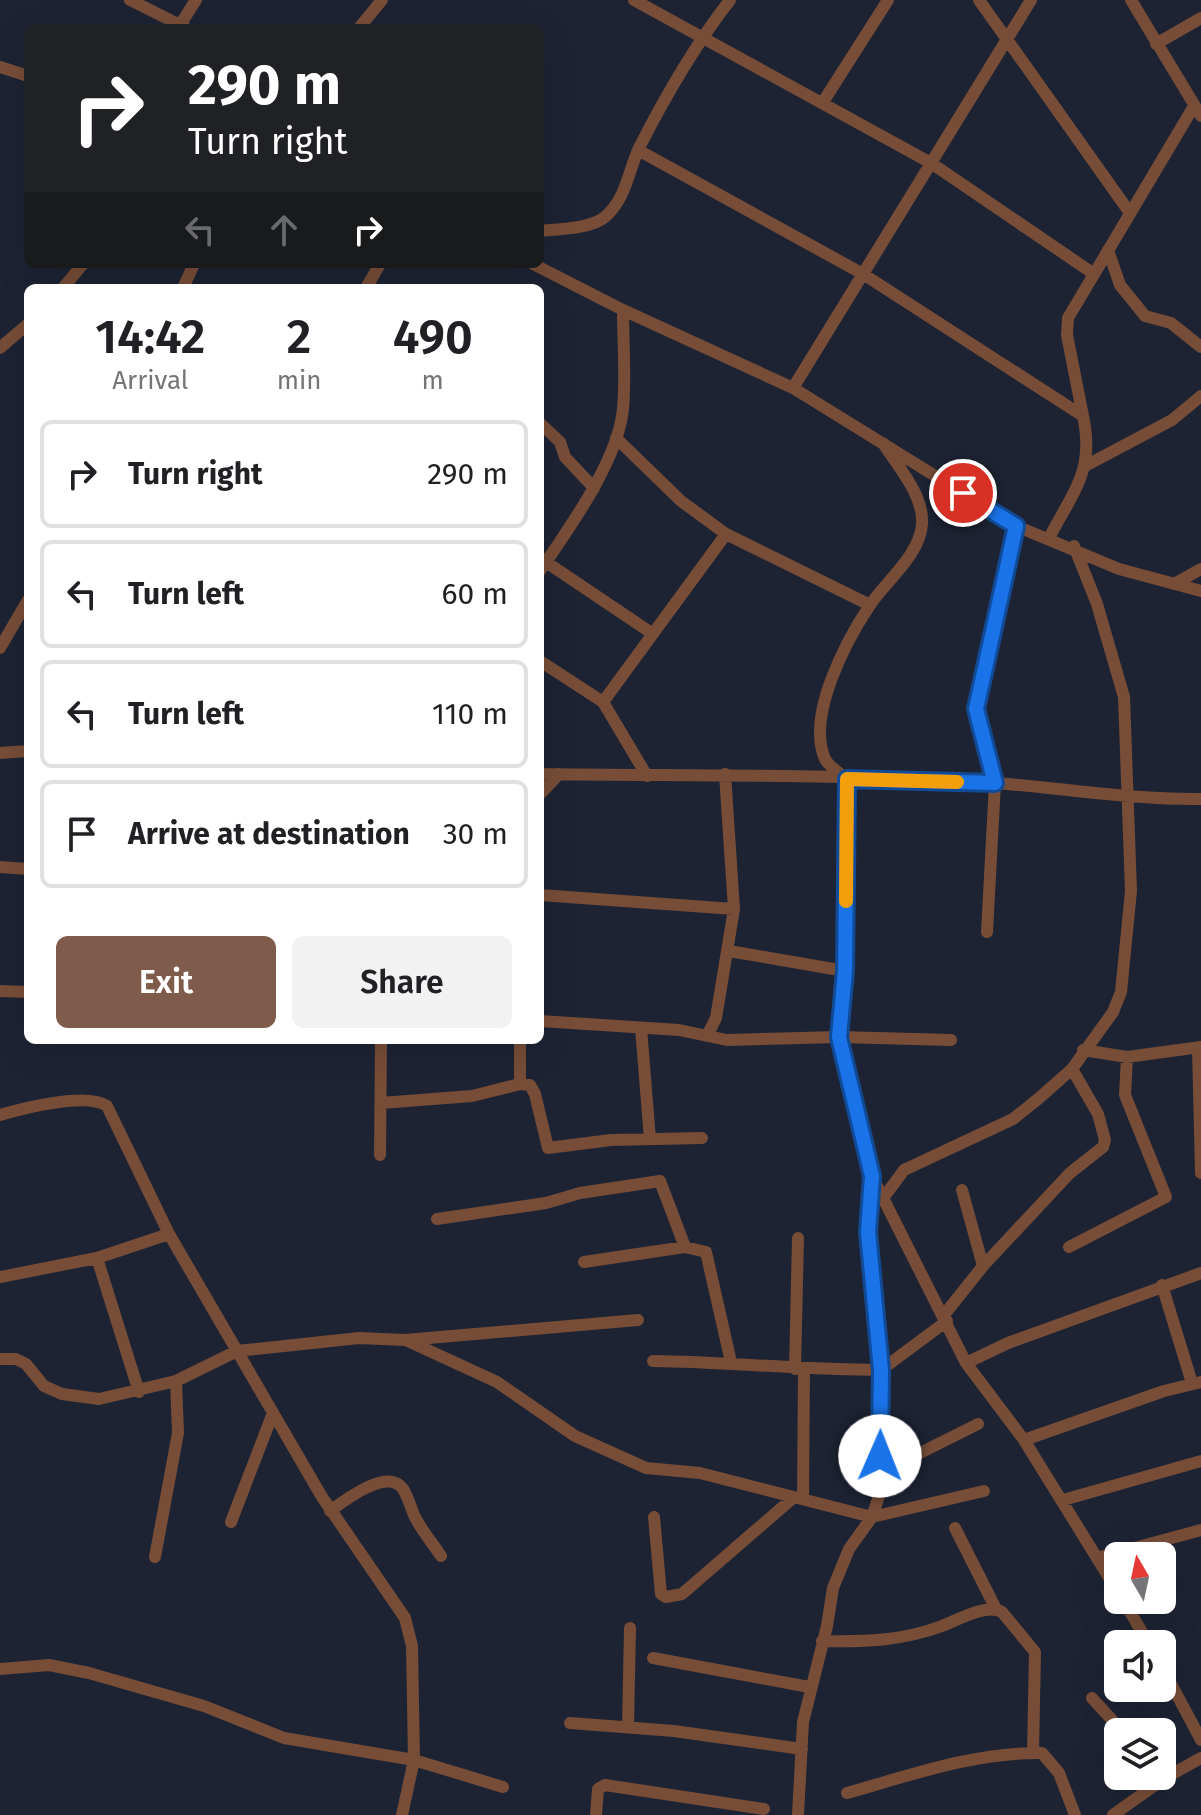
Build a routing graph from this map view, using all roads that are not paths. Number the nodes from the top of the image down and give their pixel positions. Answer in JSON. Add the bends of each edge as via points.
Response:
{"nodes":[{"id":1,"x":130,"y":0,"type":"edge"},
{"id":2,"x":196,"y":0,"type":"edge"},
{"id":3,"x":382,"y":0,"type":"edge"},
{"id":4,"x":634,"y":0,"type":"edge"},
{"id":5,"x":730,"y":0,"type":"edge"},
{"id":6,"x":888,"y":0,"type":"edge"},
{"id":7,"x":979,"y":0,"type":"edge"},
{"id":8,"x":1031,"y":0,"type":"edge"},
{"id":9,"x":1131,"y":0,"type":"edge"},
{"id":10,"x":1201,"y":18,"type":"edge"},
{"id":11,"x":179,"y":24,"type":"edge"},
{"id":12,"x":184,"y":24,"type":"edge"},
{"id":13,"x":362,"y":24,"type":"edge"},
{"id":14,"x":701,"y":37,"type":"junction"},
{"id":15,"x":1006,"y":41,"type":"junction"},
{"id":16,"x":1156,"y":44,"type":"junction"},
{"id":17,"x":0,"y":67,"type":"edge"},
{"id":18,"x":24,"y":75,"type":"edge"},
{"id":19,"x":823,"y":102,"type":"junction"},
{"id":20,"x":1198,"y":111,"type":"edge"},
{"id":21,"x":638,"y":150,"type":"junction"},
{"id":22,"x":931,"y":163,"type":"junction"},
{"id":23,"x":1130,"y":213,"type":"junction"},
{"id":24,"x":544,"y":230,"type":"edge"},
{"id":25,"x":1108,"y":250,"type":"junction"},
{"id":26,"x":80,"y":268,"type":"edge"},
{"id":27,"x":541,"y":268,"type":"edge"},
{"id":28,"x":863,"y":274,"type":"junction"},
{"id":29,"x":1094,"y":274,"type":"junction"},
{"id":30,"x":66,"y":284,"type":"edge"},
{"id":31,"x":623,"y":310,"type":"junction"},
{"id":32,"x":24,"y":327,"type":"edge"},
{"id":33,"x":3,"y":340,"type":"edge"},
{"id":34,"x":1201,"y":347,"type":"edge"},
{"id":35,"x":793,"y":388,"type":"junction"},
{"id":36,"x":1201,"y":396,"type":"edge"},
{"id":37,"x":1083,"y":416,"type":"junction"},
{"id":38,"x":544,"y":427,"type":"edge"},
{"id":39,"x":616,"y":438,"type":"junction"},
{"id":40,"x":883,"y":443,"type":"junction"},
{"id":41,"x":1087,"y":465,"type":"junction"},
{"id":42,"x":594,"y":488,"type":"junction"},
{"id":43,"x":1016,"y":526,"type":"junction"},
{"id":44,"x":726,"y":534,"type":"junction"},
{"id":45,"x":1049,"y":538,"type":"junction"},
{"id":46,"x":1074,"y":546,"type":"junction"},
{"id":47,"x":544,"y":561,"type":"edge"},
{"id":48,"x":544,"y":565,"type":"edge"},
{"id":49,"x":1201,"y":569,"type":"edge"},
{"id":50,"x":1174,"y":584,"type":"junction"},
{"id":51,"x":1201,"y":591,"type":"edge"},
{"id":52,"x":870,"y":605,"type":"junction"},
{"id":53,"x":24,"y":607,"type":"edge"},
{"id":54,"x":653,"y":634,"type":"junction"},
{"id":55,"x":0,"y":648,"type":"edge"},
{"id":56,"x":544,"y":664,"type":"edge"},
{"id":57,"x":603,"y":702,"type":"junction"},
{"id":58,"x":24,"y":751,"type":"edge"},
{"id":59,"x":0,"y":753,"type":"edge"},
{"id":60,"x":544,"y":774,"type":"edge"},
{"id":61,"x":559,"y":774,"type":"junction"},
{"id":62,"x":725,"y":774,"type":"junction"},
{"id":63,"x":647,"y":776,"type":"junction"},
{"id":64,"x":847,"y":779,"type":"junction"},
{"id":65,"x":995,"y":783,"type":"junction"},
{"id":66,"x":544,"y":790,"type":"edge"},
{"id":67,"x":1128,"y":796,"type":"junction"},
{"id":68,"x":1201,"y":799,"type":"edge"},
{"id":69,"x":0,"y":867,"type":"edge"},
{"id":70,"x":24,"y":869,"type":"edge"},
{"id":71,"x":544,"y":895,"type":"edge"},
{"id":72,"x":734,"y":909,"type":"junction"},
{"id":73,"x":987,"y":932,"type":"dead end"},
{"id":74,"x":729,"y":951,"type":"junction"},
{"id":75,"x":845,"y":971,"type":"junction"},
{"id":76,"x":0,"y":991,"type":"edge"},
{"id":77,"x":24,"y":992,"type":"edge"},
{"id":78,"x":544,"y":1021,"type":"edge"},
{"id":79,"x":641,"y":1028,"type":"junction"},
{"id":80,"x":707,"y":1036,"type":"junction"},
{"id":81,"x":839,"y":1037,"type":"junction"},
{"id":82,"x":951,"y":1040,"type":"dead end"},
{"id":83,"x":381,"y":1044,"type":"edge"},
{"id":84,"x":520,"y":1044,"type":"edge"},
{"id":85,"x":1200,"y":1048,"type":"edge"},
{"id":86,"x":1083,"y":1050,"type":"junction"},
{"id":87,"x":1127,"y":1057,"type":"junction"},
{"id":88,"x":1072,"y":1069,"type":"junction"},
{"id":89,"x":520,"y":1084,"type":"junction"},
{"id":90,"x":381,"y":1103,"type":"junction"},
{"id":91,"x":0,"y":1115,"type":"edge"},
{"id":92,"x":1200,"y":1119,"type":"edge"},
{"id":93,"x":702,"y":1138,"type":"dead end"},
{"id":94,"x":650,"y":1139,"type":"junction"},
{"id":95,"x":380,"y":1155,"type":"dead end"},
{"id":96,"x":1201,"y":1173,"type":"edge"},
{"id":97,"x":872,"y":1176,"type":"junction"},
{"id":98,"x":962,"y":1190,"type":"dead end"},
{"id":99,"x":884,"y":1197,"type":"junction"},
{"id":100,"x":437,"y":1219,"type":"dead end"},
{"id":101,"x":169,"y":1234,"type":"junction"},
{"id":102,"x":798,"y":1238,"type":"dead end"},
{"id":103,"x":685,"y":1247,"type":"junction"},
{"id":104,"x":1069,"y":1247,"type":"dead end"},
{"id":105,"x":97,"y":1258,"type":"junction"},
{"id":106,"x":584,"y":1262,"type":"dead end"},
{"id":107,"x":983,"y":1266,"type":"junction"},
{"id":108,"x":1201,"y":1273,"type":"edge"},
{"id":109,"x":0,"y":1277,"type":"edge"},
{"id":110,"x":1162,"y":1285,"type":"junction"},
{"id":111,"x":946,"y":1318,"type":"junction"},
{"id":112,"x":638,"y":1320,"type":"dead end"},
{"id":113,"x":405,"y":1340,"type":"junction"},
{"id":114,"x":237,"y":1351,"type":"junction"},
{"id":115,"x":0,"y":1359,"type":"edge"},
{"id":116,"x":653,"y":1361,"type":"dead end"},
{"id":117,"x":731,"y":1362,"type":"junction"},
{"id":118,"x":966,"y":1363,"type":"junction"},
{"id":119,"x":799,"y":1370,"type":"junction"},
{"id":120,"x":881,"y":1370,"type":"junction"},
{"id":121,"x":176,"y":1381,"type":"junction"},
{"id":122,"x":1196,"y":1382,"type":"edge"},
{"id":123,"x":139,"y":1392,"type":"junction"},
{"id":124,"x":273,"y":1413,"type":"junction"},
{"id":125,"x":978,"y":1424,"type":"dead end"},
{"id":126,"x":1024,"y":1440,"type":"junction"},
{"id":127,"x":1201,"y":1461,"type":"edge"},
{"id":128,"x":880,"y":1473,"type":"junction"},
{"id":129,"x":984,"y":1491,"type":"dead end"},
{"id":130,"x":798,"y":1499,"type":"junction"},
{"id":131,"x":1063,"y":1500,"type":"junction"},
{"id":132,"x":330,"y":1511,"type":"junction"},
{"id":133,"x":654,"y":1517,"type":"dead end"},
{"id":134,"x":872,"y":1517,"type":"junction"},
{"id":135,"x":231,"y":1522,"type":"dead end"},
{"id":136,"x":955,"y":1528,"type":"dead end"},
{"id":137,"x":1201,"y":1530,"type":"edge"},
{"id":138,"x":441,"y":1556,"type":"dead end"},
{"id":139,"x":155,"y":1557,"type":"dead end"},
{"id":140,"x":1097,"y":1558,"type":"junction"},
{"id":141,"x":1104,"y":1569,"type":"edge"},
{"id":142,"x":996,"y":1609,"type":"junction"},
{"id":143,"x":630,"y":1628,"type":"dead end"},
{"id":144,"x":822,"y":1641,"type":"junction"},
{"id":145,"x":653,"y":1658,"type":"dead end"},
{"id":146,"x":0,"y":1669,"type":"edge"},
{"id":147,"x":809,"y":1687,"type":"junction"},
{"id":148,"x":1176,"y":1693,"type":"edge"},
{"id":149,"x":1092,"y":1698,"type":"dead end"},
{"id":150,"x":1110,"y":1718,"type":"edge"},
{"id":151,"x":570,"y":1723,"type":"dead end"},
{"id":152,"x":628,"y":1727,"type":"junction"},
{"id":153,"x":1201,"y":1740,"type":"edge"},
{"id":154,"x":802,"y":1749,"type":"junction"},
{"id":155,"x":1033,"y":1753,"type":"junction"},
{"id":156,"x":1201,"y":1758,"type":"edge"},
{"id":157,"x":414,"y":1760,"type":"junction"},
{"id":158,"x":1176,"y":1770,"type":"edge"},
{"id":159,"x":503,"y":1787,"type":"dead end"},
{"id":160,"x":1145,"y":1790,"type":"edge"},
{"id":161,"x":847,"y":1793,"type":"dead end"},
{"id":162,"x":764,"y":1809,"type":"dead end"},
{"id":163,"x":402,"y":1815,"type":"edge"},
{"id":164,"x":596,"y":1815,"type":"edge"},
{"id":165,"x":798,"y":1815,"type":"edge"},
{"id":166,"x":1075,"y":1815,"type":"edge"},
{"id":167,"x":1113,"y":1815,"type":"edge"}],
"edges":[{"from":1,"to":11,"type":"street"},
{"from":2,"to":12,"type":"street"},
{"from":3,"to":13,"type":"street"},
{"from":4,"to":14,"type":"street"},
{"from":5,"to":14,"type":"street"},
{"from":6,"to":19,"type":"street"},
{"from":7,"to":15,"type":"street"},
{"from":8,"to":15,"type":"street"},
{"from":9,"to":16,"type":"street"},
{"from":10,"to":16,"type":"street"},
{"from":14,"to":19,"type":"street"},
{"from":14,"to":21,"type":"street"},
{"from":15,"to":22,"type":"street"},
{"from":15,"to":23,"type":"street"},
{"from":16,"to":20,"type":"street"},
{"from":17,"to":18,"type":"street"},
{"from":19,"to":22,"type":"street"},
{"from":20,"to":23,"type":"street"},
{"from":21,"to":24,"type":"street","via":[[625,190],[602,219]]},
{"from":21,"to":28,"type":"street"},
{"from":22,"to":28,"type":"street"},
{"from":22,"to":29,"type":"street"},
{"from":23,"to":25,"type":"street"},
{"from":25,"to":29,"type":"street"},
{"from":25,"to":34,"type":"street","via":[[1120,285],[1145,316],[1171,323]]},
{"from":26,"to":30,"type":"street"},
{"from":27,"to":31,"type":"street"},
{"from":28,"to":35,"type":"street"},
{"from":28,"to":37,"type":"street"},
{"from":29,"to":37,"type":"street","via":[[1066,326]]},
{"from":31,"to":35,"type":"street"},
{"from":31,"to":39,"type":"street","via":[[623,410]]},
{"from":32,"to":33,"type":"street"},
{"from":35,"to":40,"type":"street"},
{"from":36,"to":41,"type":"street","via":[[1172,420]]},
{"from":37,"to":41,"type":"street"},
{"from":38,"to":42,"type":"street"},
{"from":39,"to":42,"type":"street"},
{"from":39,"to":44,"type":"street","via":[[681,501]]},
{"from":40,"to":43,"type":"street"},
{"from":40,"to":52,"type":"street","via":[[921,505],[922,526],[903,563]]},
{"from":41,"to":45,"type":"street"},
{"from":42,"to":47,"type":"street"},
{"from":43,"to":45,"type":"street"},
{"from":43,"to":65,"type":"street","via":[[976,709]]},
{"from":44,"to":52,"type":"street"},
{"from":44,"to":54,"type":"street"},
{"from":45,"to":46,"type":"street"},
{"from":46,"to":50,"type":"street","via":[[1119,569]]},
{"from":46,"to":67,"type":"street","via":[[1120,675]]},
{"from":48,"to":54,"type":"street"},
{"from":49,"to":50,"type":"street"},
{"from":50,"to":51,"type":"street"},
{"from":52,"to":64,"type":"street","via":[[837,662],[820,734],[826,761]]},
{"from":53,"to":55,"type":"street"},
{"from":54,"to":57,"type":"street"},
{"from":56,"to":57,"type":"street"},
{"from":57,"to":63,"type":"street"},
{"from":58,"to":59,"type":"street"},
{"from":60,"to":61,"type":"street"},
{"from":61,"to":63,"type":"street"},
{"from":61,"to":66,"type":"street"},
{"from":62,"to":63,"type":"street"},
{"from":62,"to":64,"type":"street"},
{"from":62,"to":72,"type":"street"},
{"from":64,"to":65,"type":"street"},
{"from":64,"to":75,"type":"street"},
{"from":65,"to":67,"type":"street"},
{"from":65,"to":73,"type":"street"},
{"from":67,"to":68,"type":"street"},
{"from":67,"to":86,"type":"street","via":[[1131,891],[1121,992],[1113,1012]]},
{"from":69,"to":70,"type":"street"},
{"from":71,"to":72,"type":"street"},
{"from":72,"to":74,"type":"street"},
{"from":74,"to":75,"type":"street"},
{"from":74,"to":80,"type":"street","via":[[716,1018]]},
{"from":75,"to":81,"type":"street"},
{"from":76,"to":77,"type":"street"},
{"from":78,"to":79,"type":"street"},
{"from":79,"to":80,"type":"street"},
{"from":79,"to":94,"type":"street"},
{"from":80,"to":81,"type":"street","via":[[750,1041]]},
{"from":81,"to":82,"type":"street"},
{"from":81,"to":97,"type":"street"},
{"from":83,"to":90,"type":"street"},
{"from":84,"to":89,"type":"street"},
{"from":85,"to":87,"type":"street"},
{"from":85,"to":92,"type":"street"},
{"from":86,"to":87,"type":"street"},
{"from":86,"to":88,"type":"street"},
{"from":87,"to":104,"type":"street","via":[[1125,1095],[1166,1197]]},
{"from":88,"to":99,"type":"street","via":[[1013,1119],[904,1170]]},
{"from":88,"to":107,"type":"street","via":[[1098,1114],[1103,1147],[1070,1173]]},
{"from":89,"to":90,"type":"street","via":[[472,1096]]},
{"from":89,"to":94,"type":"street","via":[[530,1085],[535,1094],[548,1148]]},
{"from":90,"to":95,"type":"street"},
{"from":91,"to":101,"type":"street","via":[[97,1099],[107,1106]]},
{"from":92,"to":96,"type":"street"},
{"from":93,"to":94,"type":"street"},
{"from":97,"to":99,"type":"street"},
{"from":97,"to":120,"type":"street","via":[[868,1232]]},
{"from":98,"to":107,"type":"street"},
{"from":99,"to":111,"type":"street"},
{"from":100,"to":103,"type":"street","via":[[660,1181]]},
{"from":101,"to":105,"type":"street"},
{"from":101,"to":114,"type":"street"},
{"from":102,"to":119,"type":"street"},
{"from":103,"to":106,"type":"street"},
{"from":103,"to":117,"type":"street","via":[[710,1258]]},
{"from":105,"to":109,"type":"street"},
{"from":105,"to":123,"type":"street"},
{"from":107,"to":111,"type":"street"},
{"from":108,"to":110,"type":"street"},
{"from":110,"to":118,"type":"street"},
{"from":110,"to":122,"type":"street"},
{"from":111,"to":118,"type":"street"},
{"from":111,"to":120,"type":"street"},
{"from":112,"to":113,"type":"street"},
{"from":113,"to":114,"type":"street","via":[[359,1338]]},
{"from":113,"to":130,"type":"street","via":[[497,1382],[575,1436],[646,1468],[700,1473]]},
{"from":114,"to":121,"type":"street"},
{"from":114,"to":124,"type":"street"},
{"from":115,"to":123,"type":"street","via":[[26,1364],[44,1386],[62,1394],[99,1399]]},
{"from":116,"to":117,"type":"street"},
{"from":117,"to":119,"type":"street"},
{"from":118,"to":126,"type":"street"},
{"from":119,"to":120,"type":"street"},
{"from":119,"to":130,"type":"street"},
{"from":120,"to":128,"type":"street"},
{"from":121,"to":123,"type":"street"},
{"from":121,"to":139,"type":"street","via":[[178,1433]]},
{"from":122,"to":126,"type":"street"},
{"from":124,"to":132,"type":"street"},
{"from":124,"to":135,"type":"street"},
{"from":125,"to":128,"type":"street"},
{"from":126,"to":131,"type":"street"},
{"from":127,"to":131,"type":"street"},
{"from":128,"to":134,"type":"street"},
{"from":129,"to":134,"type":"street"},
{"from":130,"to":133,"type":"street","via":[[682,1594],[666,1597],[661,1594]]},
{"from":130,"to":134,"type":"street"},
{"from":131,"to":140,"type":"street"},
{"from":132,"to":138,"type":"street","via":[[351,1496],[395,1483]]},
{"from":132,"to":157,"type":"street","via":[[401,1609],[408,1628]]},
{"from":134,"to":144,"type":"street","via":[[849,1549],[833,1588]]},
{"from":136,"to":142,"type":"street"},
{"from":137,"to":140,"type":"street"},
{"from":140,"to":141,"type":"street"},
{"from":142,"to":144,"type":"street","via":[[920,1634],[871,1643]]},
{"from":142,"to":155,"type":"street","via":[[1035,1652]]},
{"from":143,"to":152,"type":"street"},
{"from":144,"to":147,"type":"street"},
{"from":145,"to":147,"type":"street"},
{"from":146,"to":157,"type":"street","via":[[49,1665],[89,1673],[204,1706],[284,1738]]},
{"from":147,"to":154,"type":"street"},
{"from":148,"to":153,"type":"street"},
{"from":149,"to":150,"type":"street"},
{"from":151,"to":152,"type":"street"},
{"from":152,"to":154,"type":"street"},
{"from":154,"to":165,"type":"street"},
{"from":155,"to":161,"type":"street","via":[[959,1761]]},
{"from":155,"to":166,"type":"street","via":[[1050,1758]]},
{"from":156,"to":158,"type":"street"},
{"from":157,"to":159,"type":"street"},
{"from":157,"to":163,"type":"street"},
{"from":160,"to":167,"type":"street"},
{"from":162,"to":164,"type":"street","via":[[605,1785],[598,1789]]}]}
